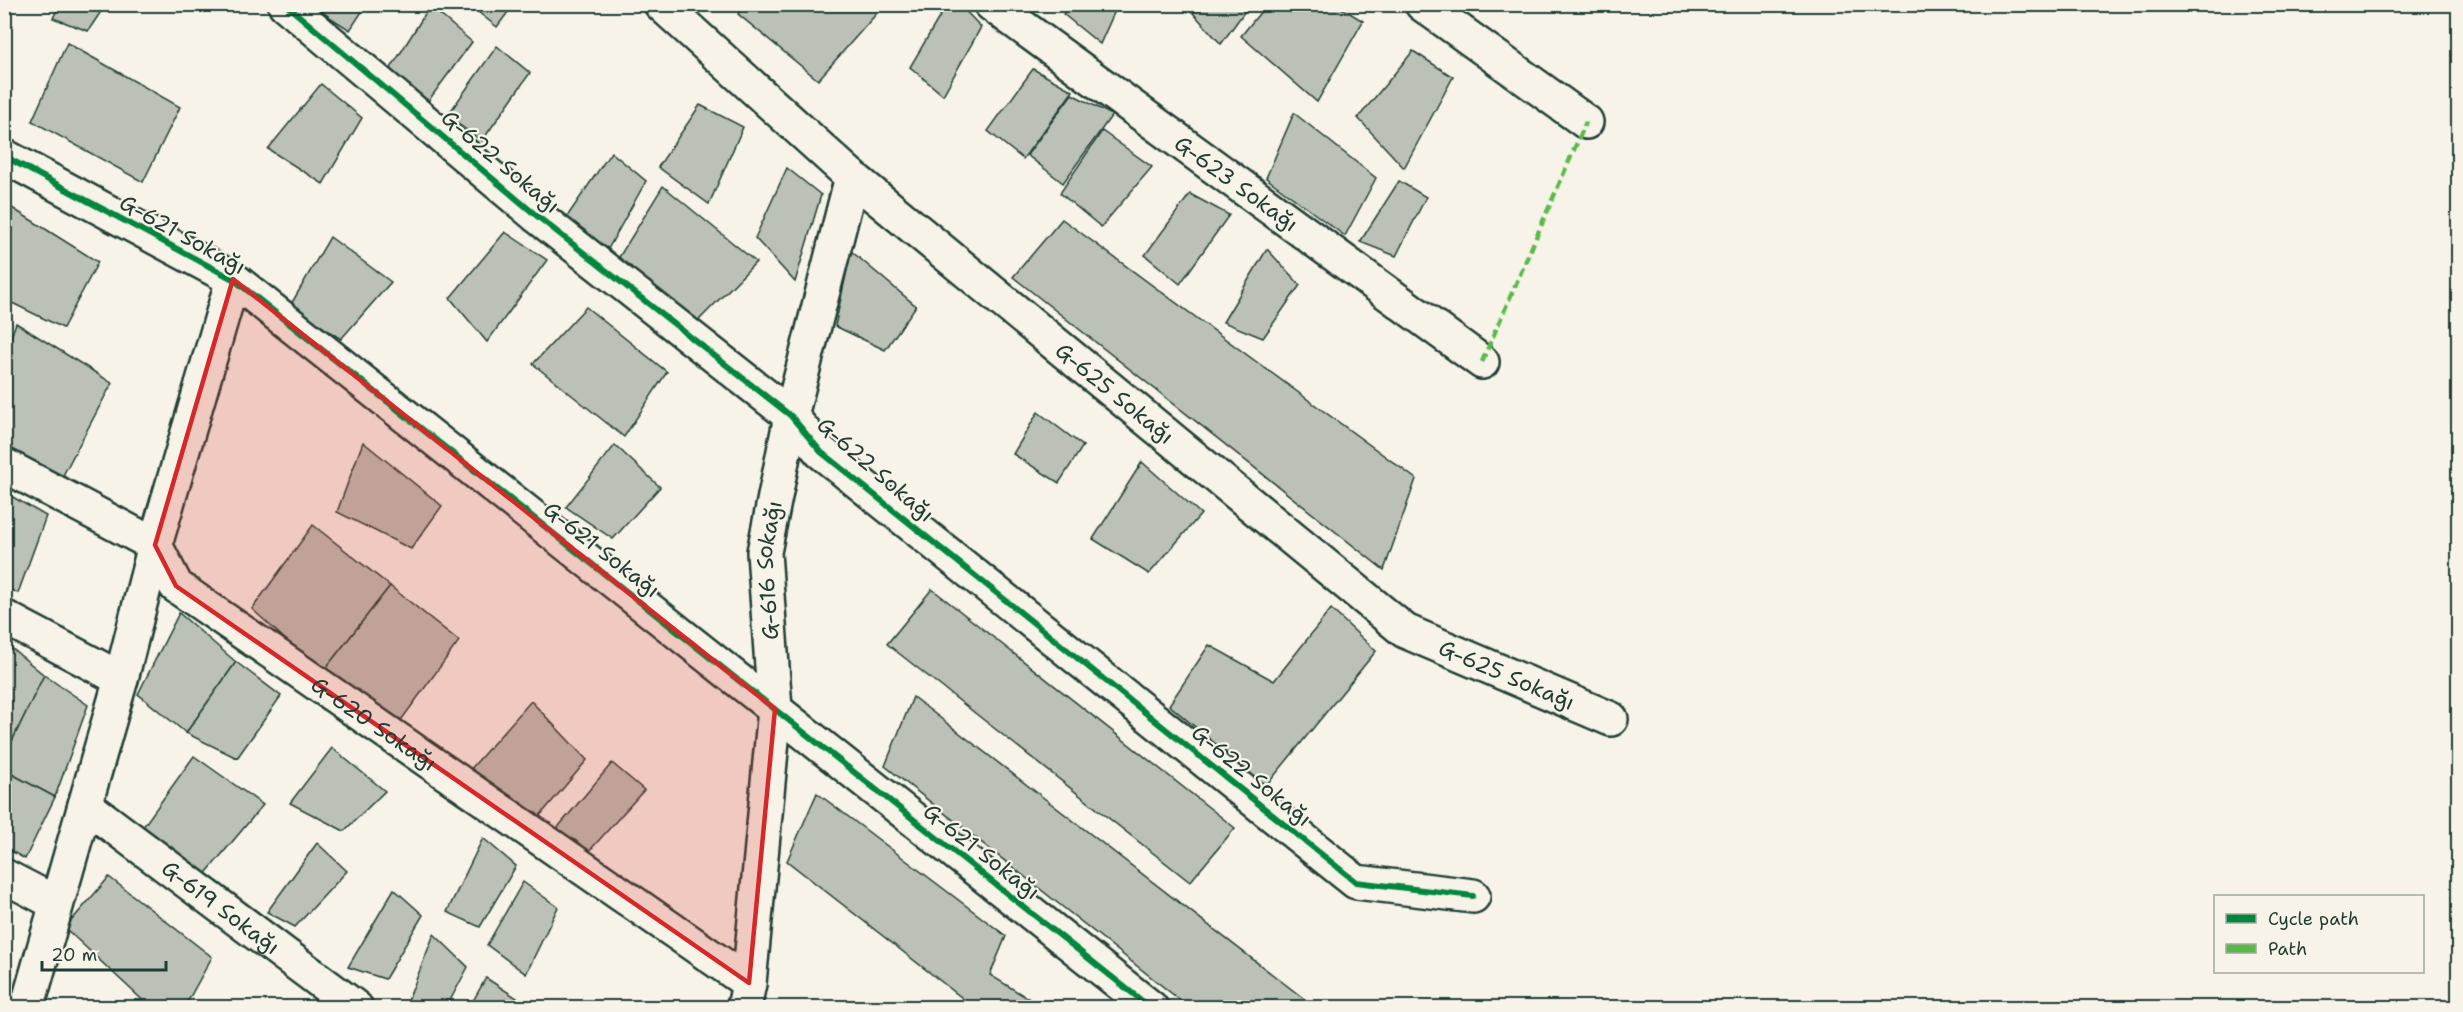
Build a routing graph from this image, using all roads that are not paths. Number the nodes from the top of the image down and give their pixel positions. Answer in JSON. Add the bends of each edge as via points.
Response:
{"nodes":[{"id":1,"x":285,"y":4,"type":"edge"},
{"id":2,"x":661,"y":4,"type":"edge"},
{"id":3,"x":991,"y":4,"type":"edge"},
{"id":4,"x":1422,"y":4,"type":"edge"},
{"id":5,"x":697,"y":17,"type":"edge"},
{"id":6,"x":1586,"y":122,"type":"dead end"},
{"id":7,"x":4,"y":156,"type":"edge"},
{"id":8,"x":852,"y":177,"type":"junction"},
{"id":9,"x":233,"y":279,"type":"junction"},
{"id":10,"x":1482,"y":362,"type":"dead end"},
{"id":11,"x":791,"y":416,"type":"junction"},
{"id":12,"x":4,"y":465,"type":"edge"},
{"id":13,"x":155,"y":546,"type":"junction"},
{"id":14,"x":4,"y":617,"type":"edge"},
{"id":15,"x":121,"y":680,"type":"junction"},
{"id":16,"x":775,"y":709,"type":"junction"},
{"id":17,"x":1611,"y":719,"type":"dead end"},
{"id":18,"x":84,"y":805,"type":"junction"},
{"id":19,"x":4,"y":876,"type":"edge"},
{"id":20,"x":1473,"y":896,"type":"dead end"},
{"id":21,"x":56,"y":903,"type":"junction"},
{"id":22,"x":746,"y":995,"type":"edge"},
{"id":23,"x":27,"y":1008,"type":"edge"},
{"id":24,"x":356,"y":1008,"type":"edge"},
{"id":25,"x":1151,"y":1008,"type":"edge"}],
"edges":[{"from":1,"to":11,"type":"street","name":"G-622 Sokağı","via":[[537,216]]},
{"from":2,"to":5,"type":"street","name":"G-625 Sokağı"},
{"from":3,"to":10,"type":"street","name":"G-623 Sokağı"},
{"from":4,"to":6,"type":"street"},
{"from":5,"to":8,"type":"street","name":"G-625 Sokağı"},
{"from":7,"to":9,"type":"street","name":"G-621 Sokağı"},
{"from":8,"to":11,"type":"street","name":"G-616 Sokağı"},
{"from":8,"to":17,"type":"street","name":"G-625 Sokağı","via":[[1405,631]]},
{"from":9,"to":13,"type":"street"},
{"from":9,"to":16,"type":"street","name":"G-621 Sokağı"},
{"from":11,"to":16,"type":"street","name":"G-616 Sokağı","via":[[764,552]]},
{"from":11,"to":20,"type":"street","name":"G-622 Sokağı","via":[[821,452],[1356,882]]},
{"from":12,"to":13,"type":"street"},
{"from":13,"to":15,"type":"street"},
{"from":13,"to":22,"type":"street","name":"G-620 Sokağı","via":[[176,586]]},
{"from":14,"to":15,"type":"street"},
{"from":15,"to":18,"type":"street"},
{"from":16,"to":22,"type":"street","name":"G-616 Sokağı"},
{"from":16,"to":25,"type":"street","name":"G-621 Sokağı"},
{"from":18,"to":21,"type":"street"},
{"from":18,"to":24,"type":"street","name":"G-619 Sokağı"},
{"from":19,"to":21,"type":"street"},
{"from":21,"to":23,"type":"street"}]}
